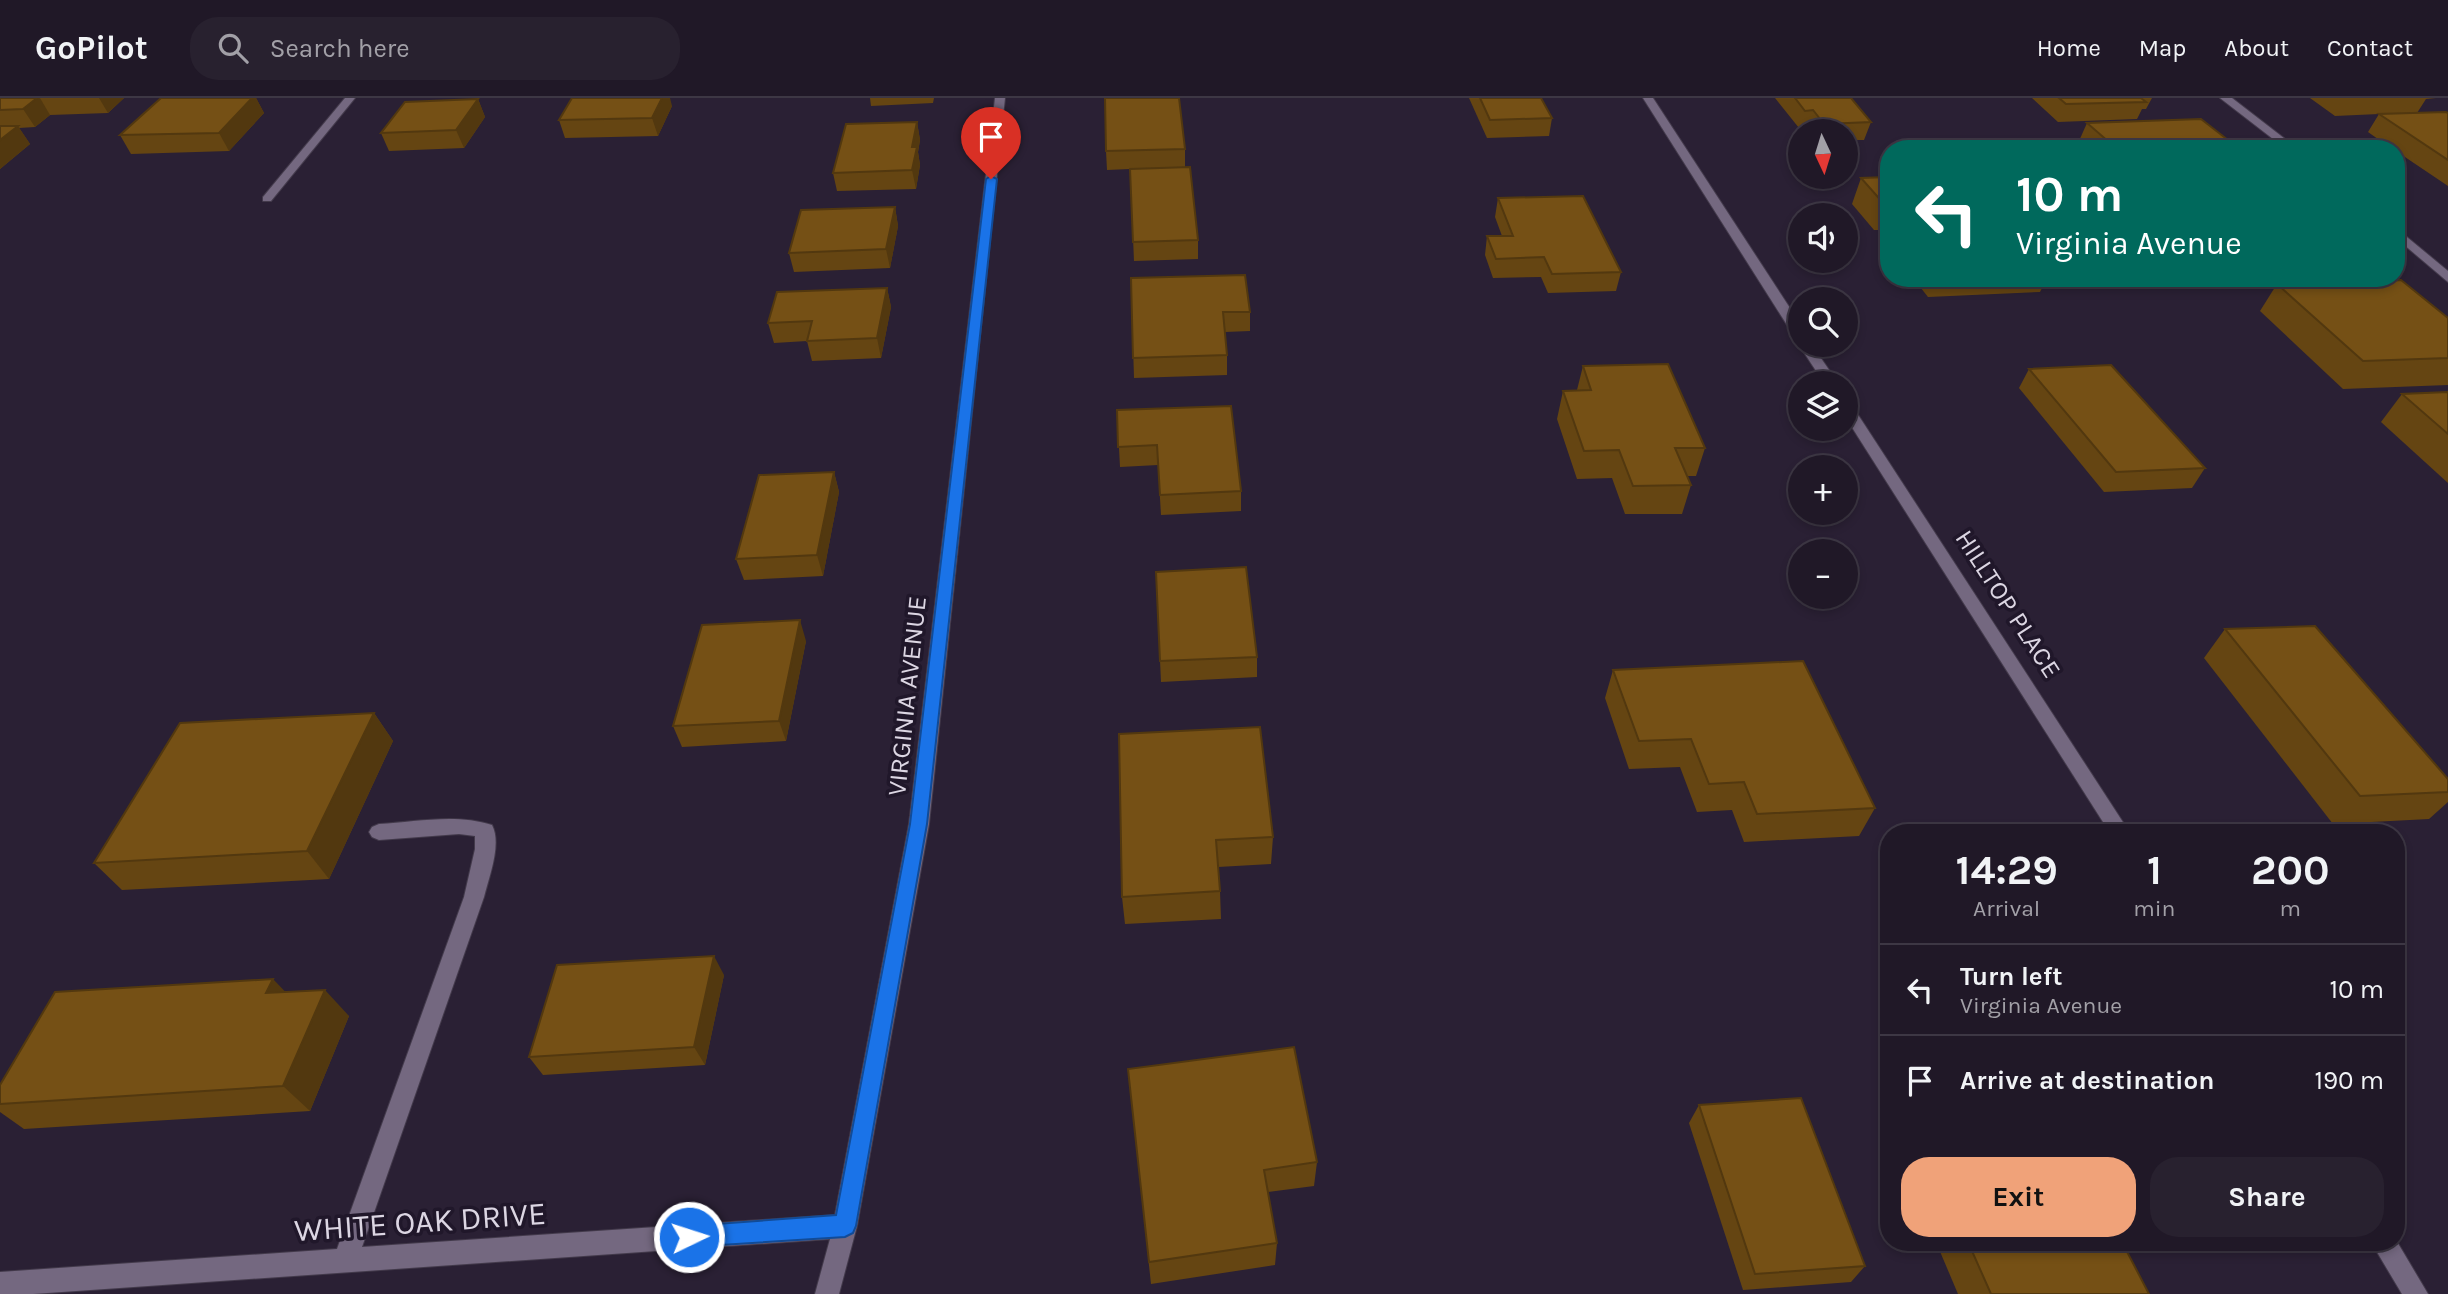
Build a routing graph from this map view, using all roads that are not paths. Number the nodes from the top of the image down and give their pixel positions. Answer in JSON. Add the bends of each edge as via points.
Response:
{"nodes":[{"id":1,"x":350,"y":98,"type":"edge"},
{"id":2,"x":1000,"y":98,"type":"edge"},
{"id":3,"x":1648,"y":98,"type":"edge"},
{"id":4,"x":2225,"y":98,"type":"edge"},
{"id":5,"x":2281,"y":140,"type":"edge"},
{"id":6,"x":267,"y":199,"type":"dead end"},
{"id":7,"x":2405,"y":240,"type":"edge"},
{"id":8,"x":2448,"y":278,"type":"edge"},
{"id":9,"x":1788,"y":316,"type":"edge"},
{"id":10,"x":1858,"y":426,"type":"edge"},
{"id":11,"x":2114,"y":824,"type":"edge"},
{"id":12,"x":379,"y":832,"type":"dead end"},
{"id":13,"x":845,"y":1226,"type":"junction"},
{"id":14,"x":2389,"y":1251,"type":"edge"},
{"id":15,"x":345,"y":1260,"type":"junction"},
{"id":16,"x":0,"y":1284,"type":"edge"},
{"id":17,"x":828,"y":1294,"type":"edge"},
{"id":18,"x":2416,"y":1294,"type":"edge"}],
"edges":[{"from":1,"to":6,"type":"street"},
{"from":2,"to":13,"type":"street","name":"VIRGINIA AVENUE","via":[[919,824]]},
{"from":3,"to":9,"type":"street"},
{"from":4,"to":5,"type":"street"},
{"from":7,"to":8,"type":"street"},
{"from":10,"to":11,"type":"street","name":"HILLTOP PLACE"},
{"from":12,"to":15,"type":"street","via":[[459,826],[485,830],[485,849],[474,897]]},
{"from":13,"to":15,"type":"street","name":"WHITE OAK DRIVE"},
{"from":13,"to":17,"type":"street","name":"VIRGINIA AVENUE"},
{"from":14,"to":18,"type":"street"},
{"from":15,"to":16,"type":"street","name":"WHITE OAK DRIVE"}]}
